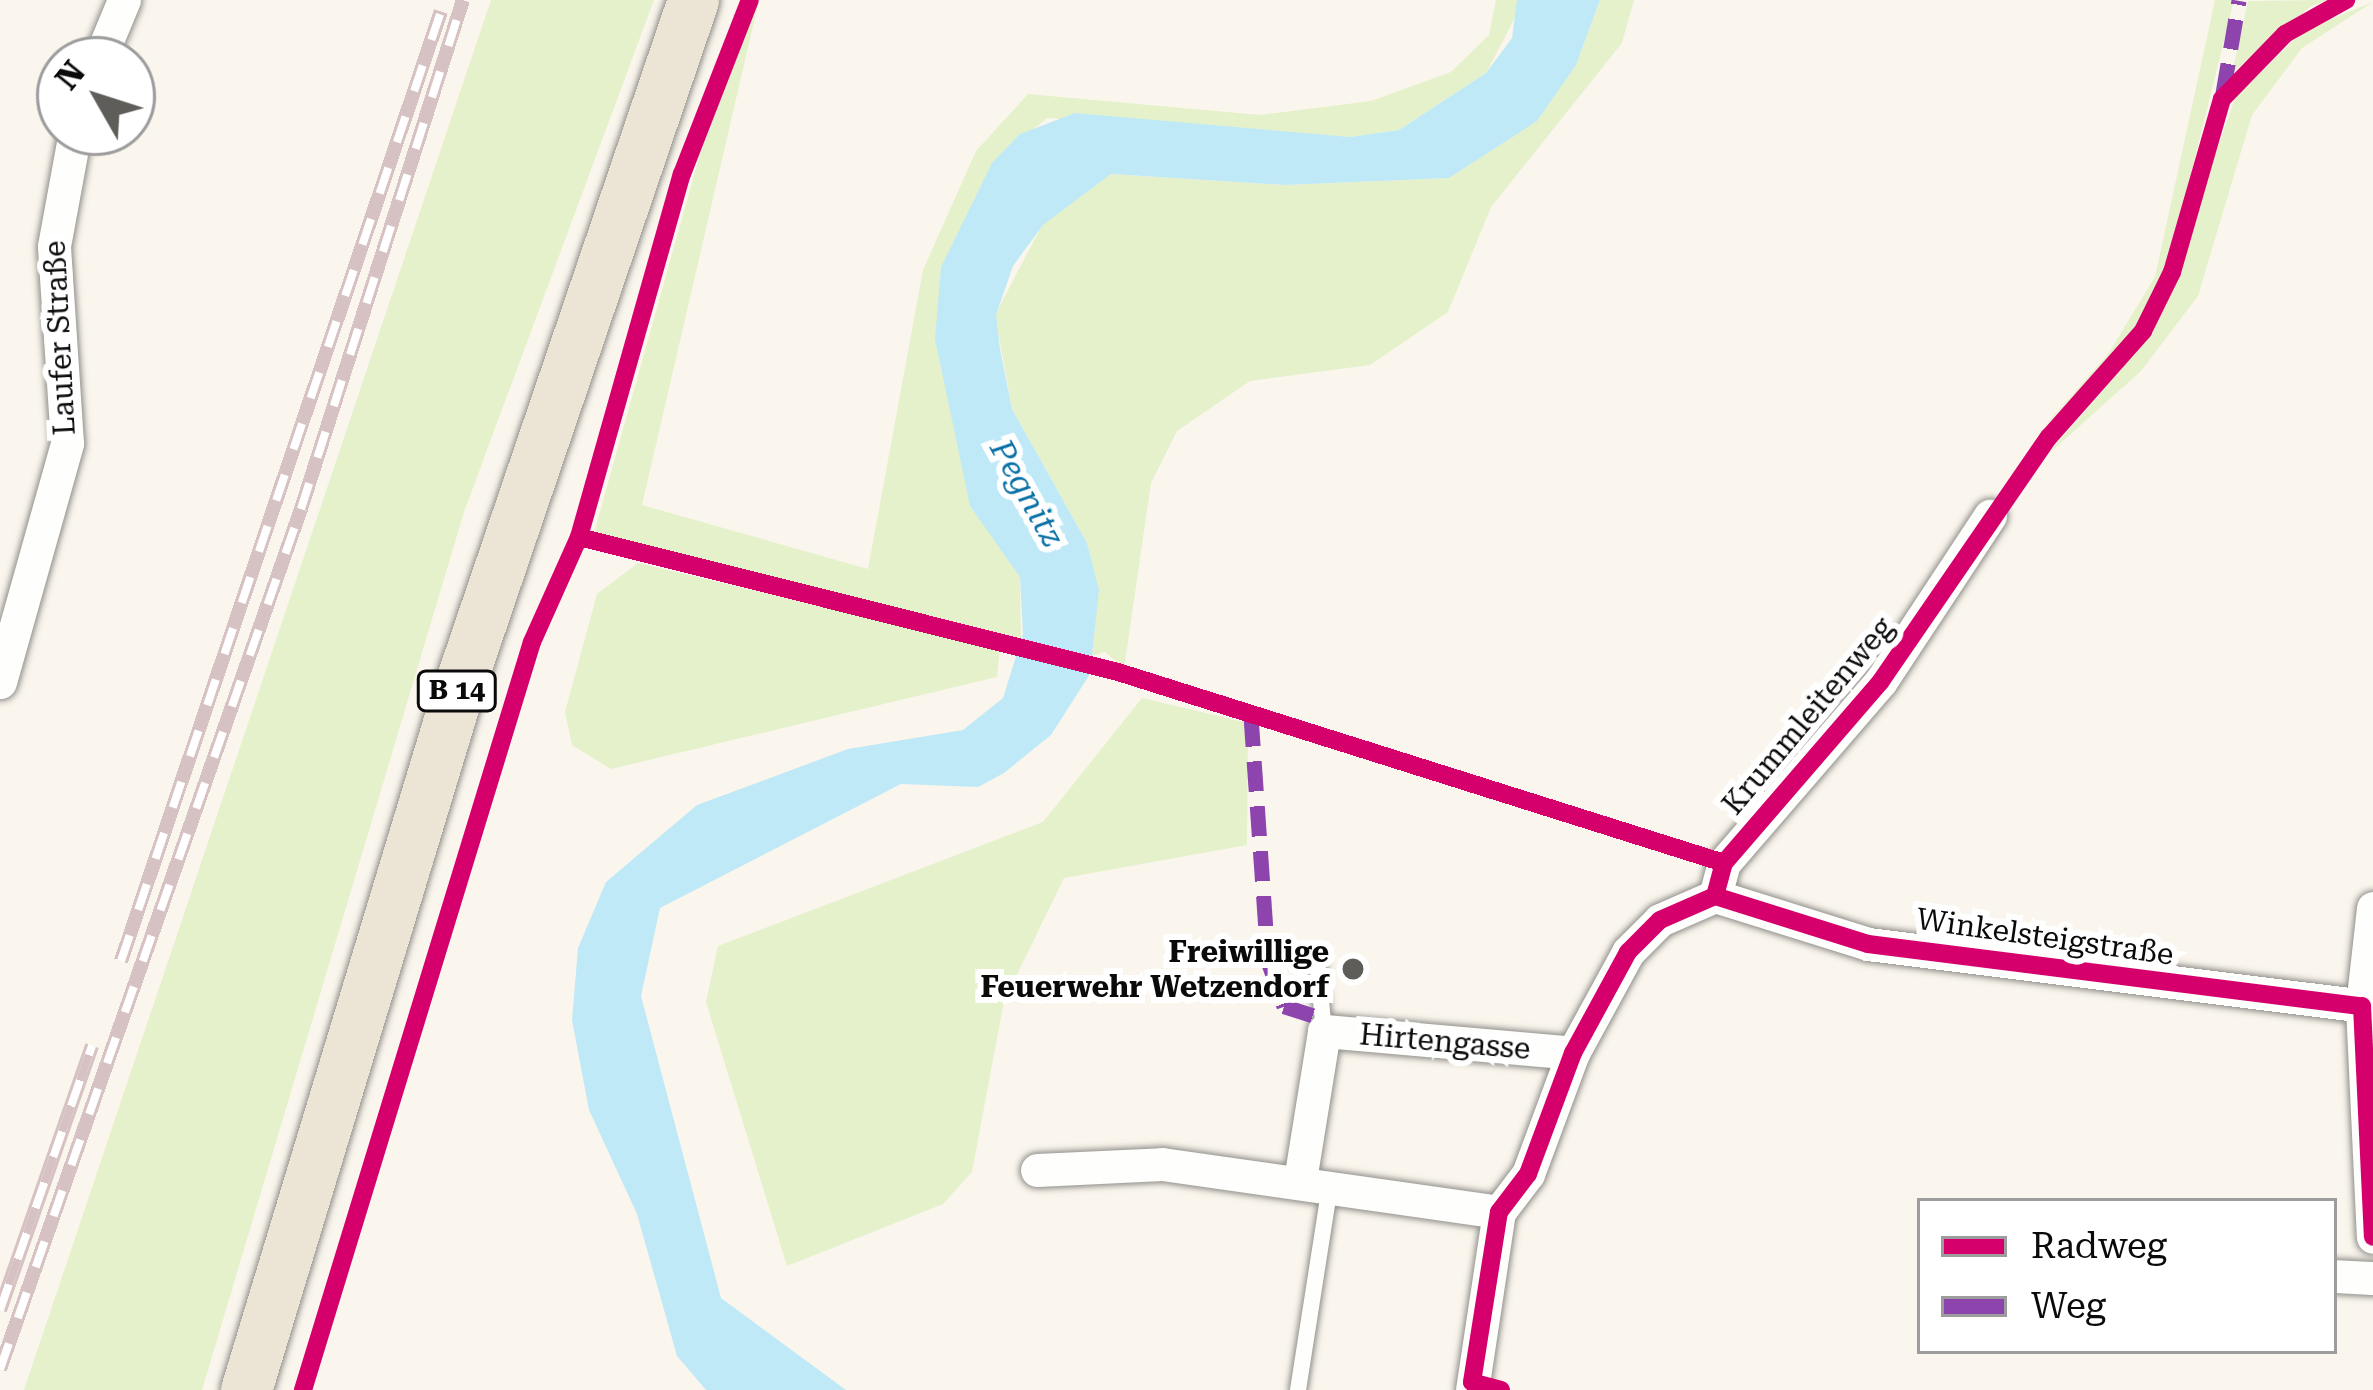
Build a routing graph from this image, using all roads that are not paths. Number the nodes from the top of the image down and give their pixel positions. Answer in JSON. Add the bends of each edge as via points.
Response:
{"nodes":[{"id":1,"x":693,"y":0,"type":"edge"},
{"id":2,"x":71,"y":156,"type":"edge"},
{"id":3,"x":1990,"y":516,"type":"dead end"},
{"id":4,"x":0,"y":682,"type":"edge"},
{"id":5,"x":1715,"y":896,"type":"junction"},
{"id":6,"x":2373,"y":908,"type":"edge"},
{"id":7,"x":1317,"y":961,"type":"dead end"},
{"id":8,"x":2368,"y":1007,"type":"edge"},
{"id":9,"x":1324,"y":1031,"type":"junction"},
{"id":10,"x":1573,"y":1053,"type":"junction"},
{"id":11,"x":2368,"y":1146,"type":"edge"},
{"id":12,"x":1037,"y":1170,"type":"dead end"},
{"id":13,"x":1315,"y":1182,"type":"junction"},
{"id":14,"x":1499,"y":1212,"type":"junction"},
{"id":15,"x":2373,"y":1237,"type":"edge"},
{"id":16,"x":2337,"y":1276,"type":"edge"},
{"id":17,"x":2373,"y":1278,"type":"edge"},
{"id":18,"x":1482,"y":1387,"type":"edge"},
{"id":19,"x":246,"y":1390,"type":"edge"},
{"id":20,"x":1298,"y":1390,"type":"edge"}],
"edges":[{"from":1,"to":19,"type":"main road","number":"B 14","via":[[458,687]]},
{"from":2,"to":4,"type":"street","name":"Laufer Straße","via":[[54,246],[68,443]]},
{"from":3,"to":5,"type":"street","name":"Krummleitenweg","via":[[1881,681],[1724,863]]},
{"from":5,"to":8,"type":"street","name":"Winkelsteigstraße","via":[[1868,944]]},
{"from":5,"to":10,"type":"street","via":[[1660,920],[1628,952]]},
{"from":6,"to":8,"type":"street"},
{"from":7,"to":9,"type":"lane"},
{"from":8,"to":11,"type":"street"},
{"from":9,"to":10,"type":"street","name":"Hirtengasse"},
{"from":9,"to":13,"type":"street","name":"Hirtengasse"},
{"from":10,"to":14,"type":"street","via":[[1528,1174]]},
{"from":11,"to":15,"type":"street"},
{"from":12,"to":13,"type":"street","via":[[1094,1160]]},
{"from":13,"to":14,"type":"street"},
{"from":13,"to":20,"type":"lane"},
{"from":14,"to":18,"type":"street"},
{"from":16,"to":17,"type":"street"}]}
